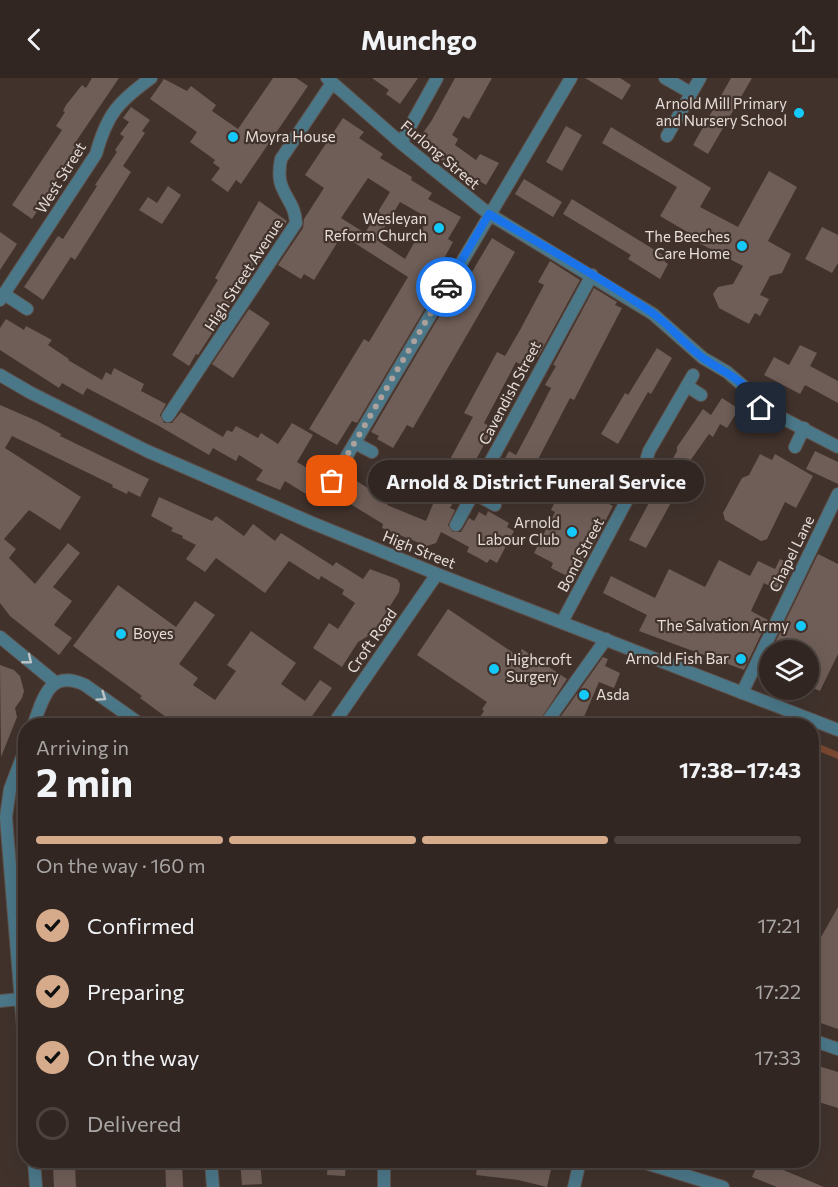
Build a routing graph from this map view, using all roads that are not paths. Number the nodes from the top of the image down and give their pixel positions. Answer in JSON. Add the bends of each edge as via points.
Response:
{"nodes":[{"id":1,"x":151,"y":78,"type":"edge"},
{"id":2,"x":438,"y":78,"type":"edge"},
{"id":3,"x":571,"y":78,"type":"edge"},
{"id":4,"x":665,"y":78,"type":"edge"},
{"id":5,"x":700,"y":78,"type":"edge"},
{"id":6,"x":330,"y":80,"type":"edge"},
{"id":7,"x":691,"y":93,"type":"junction"},
{"id":8,"x":667,"y":136,"type":"dead end"},
{"id":9,"x":401,"y":143,"type":"junction"},
{"id":10,"x":489,"y":214,"type":"junction"},
{"id":11,"x":591,"y":275,"type":"junction"},
{"id":12,"x":2,"y":297,"type":"edge"},
{"id":13,"x":27,"y":309,"type":"dead end"},
{"id":14,"x":0,"y":375,"type":"edge"},
{"id":15,"x":693,"y":375,"type":"dead end"},
{"id":16,"x":687,"y":386,"type":"junction"},
{"id":17,"x":701,"y":395,"type":"dead end"},
{"id":18,"x":168,"y":416,"type":"dead end"},
{"id":19,"x":760,"y":418,"type":"dead end"},
{"id":20,"x":784,"y":419,"type":"dead end"},
{"id":21,"x":804,"y":428,"type":"junction"},
{"id":22,"x":355,"y":443,"type":"junction"},
{"id":23,"x":795,"y":447,"type":"dead end"},
{"id":24,"x":838,"y":447,"type":"edge"},
{"id":25,"x":372,"y":452,"type":"dead end"},
{"id":26,"x":332,"y":481,"type":"dead end"},
{"id":27,"x":474,"y":493,"type":"junction"},
{"id":28,"x":838,"y":494,"type":"edge"},
{"id":29,"x":495,"y":504,"type":"dead end"},
{"id":30,"x":456,"y":525,"type":"dead end"},
{"id":31,"x":437,"y":574,"type":"junction"},
{"id":32,"x":562,"y":622,"type":"junction"},
{"id":33,"x":0,"y":637,"type":"edge"},
{"id":34,"x":606,"y":639,"type":"junction"},
{"id":35,"x":56,"y":682,"type":"junction"},
{"id":36,"x":742,"y":693,"type":"junction"},
{"id":37,"x":36,"y":718,"type":"edge"},
{"id":38,"x":132,"y":718,"type":"edge"},
{"id":39,"x":338,"y":718,"type":"edge"},
{"id":40,"x":549,"y":718,"type":"edge"},
{"id":41,"x":807,"y":718,"type":"edge"},
{"id":42,"x":819,"y":723,"type":"edge"},
{"id":43,"x":838,"y":730,"type":"edge"},
{"id":44,"x":18,"y":768,"type":"edge"},
{"id":45,"x":18,"y":973,"type":"edge"},
{"id":46,"x":18,"y":999,"type":"edge"},
{"id":47,"x":0,"y":1001,"type":"edge"},
{"id":48,"x":819,"y":1042,"type":"edge"},
{"id":49,"x":838,"y":1049,"type":"edge"},
{"id":50,"x":35,"y":1168,"type":"edge"},
{"id":51,"x":212,"y":1168,"type":"edge"},
{"id":52,"x":384,"y":1168,"type":"edge"},
{"id":53,"x":578,"y":1168,"type":"edge"},
{"id":54,"x":662,"y":1168,"type":"edge"},
{"id":55,"x":36,"y":1187,"type":"edge"},
{"id":56,"x":213,"y":1187,"type":"edge"},
{"id":57,"x":384,"y":1187,"type":"edge"},
{"id":58,"x":574,"y":1187,"type":"edge"},
{"id":59,"x":723,"y":1187,"type":"edge"}],
"edges":[{"from":1,"to":12,"type":"street","name":"West Street","via":[[115,108],[103,129],[96,154]]},
{"from":2,"to":9,"type":"street"},
{"from":3,"to":10,"type":"street"},
{"from":4,"to":7,"type":"street"},
{"from":5,"to":7,"type":"street"},
{"from":6,"to":9,"type":"street","name":"Furlong Street"},
{"from":6,"to":18,"type":"street","name":"High Street Avenue","via":[[281,159],[280,180],[296,211],[296,223]]},
{"from":7,"to":8,"type":"street"},
{"from":9,"to":10,"type":"street","name":"Furlong Street"},
{"from":10,"to":11,"type":"street","name":"Furlong Street"},
{"from":10,"to":22,"type":"street"},
{"from":11,"to":19,"type":"street","name":"Furlong Street","via":[[653,314],[703,358],[743,385],[759,401]]},
{"from":11,"to":27,"type":"street","name":"Cavendish Street"},
{"from":12,"to":13,"type":"street"},
{"from":14,"to":31,"type":"street","name":"High Street","via":[[170,462]]},
{"from":15,"to":16,"type":"street","name":"Bond Street"},
{"from":16,"to":17,"type":"street"},
{"from":16,"to":32,"type":"street","name":"Bond Street","via":[[649,451],[644,468]]},
{"from":20,"to":21,"type":"street"},
{"from":21,"to":23,"type":"street"},
{"from":21,"to":24,"type":"street"},
{"from":22,"to":25,"type":"street"},
{"from":22,"to":26,"type":"street"},
{"from":27,"to":29,"type":"street"},
{"from":27,"to":30,"type":"street","name":"Cavendish Street"},
{"from":28,"to":36,"type":"street","name":"Chapel Lane"},
{"from":31,"to":32,"type":"street","name":"High Street"},
{"from":31,"to":39,"type":"street","name":"Croft Road"},
{"from":32,"to":34,"type":"street","name":"High Street"},
{"from":33,"to":35,"type":"street","one_way":true},
{"from":34,"to":36,"type":"street","name":"High Street"},
{"from":34,"to":40,"type":"street"},
{"from":35,"to":37,"type":"street","via":[[48,689]]},
{"from":35,"to":38,"type":"street","one_way":true,"via":[[65,679],[85,685]]},
{"from":36,"to":41,"type":"street","name":"High Street"},
{"from":42,"to":43,"type":"street","name":"High Street"},
{"from":44,"to":45,"type":"street","via":[[6,817]]},
{"from":46,"to":47,"type":"street"},
{"from":48,"to":49,"type":"street"},
{"from":50,"to":55,"type":"street"},
{"from":51,"to":56,"type":"street"},
{"from":52,"to":57,"type":"street"},
{"from":53,"to":58,"type":"street"},
{"from":54,"to":59,"type":"street"}]}
